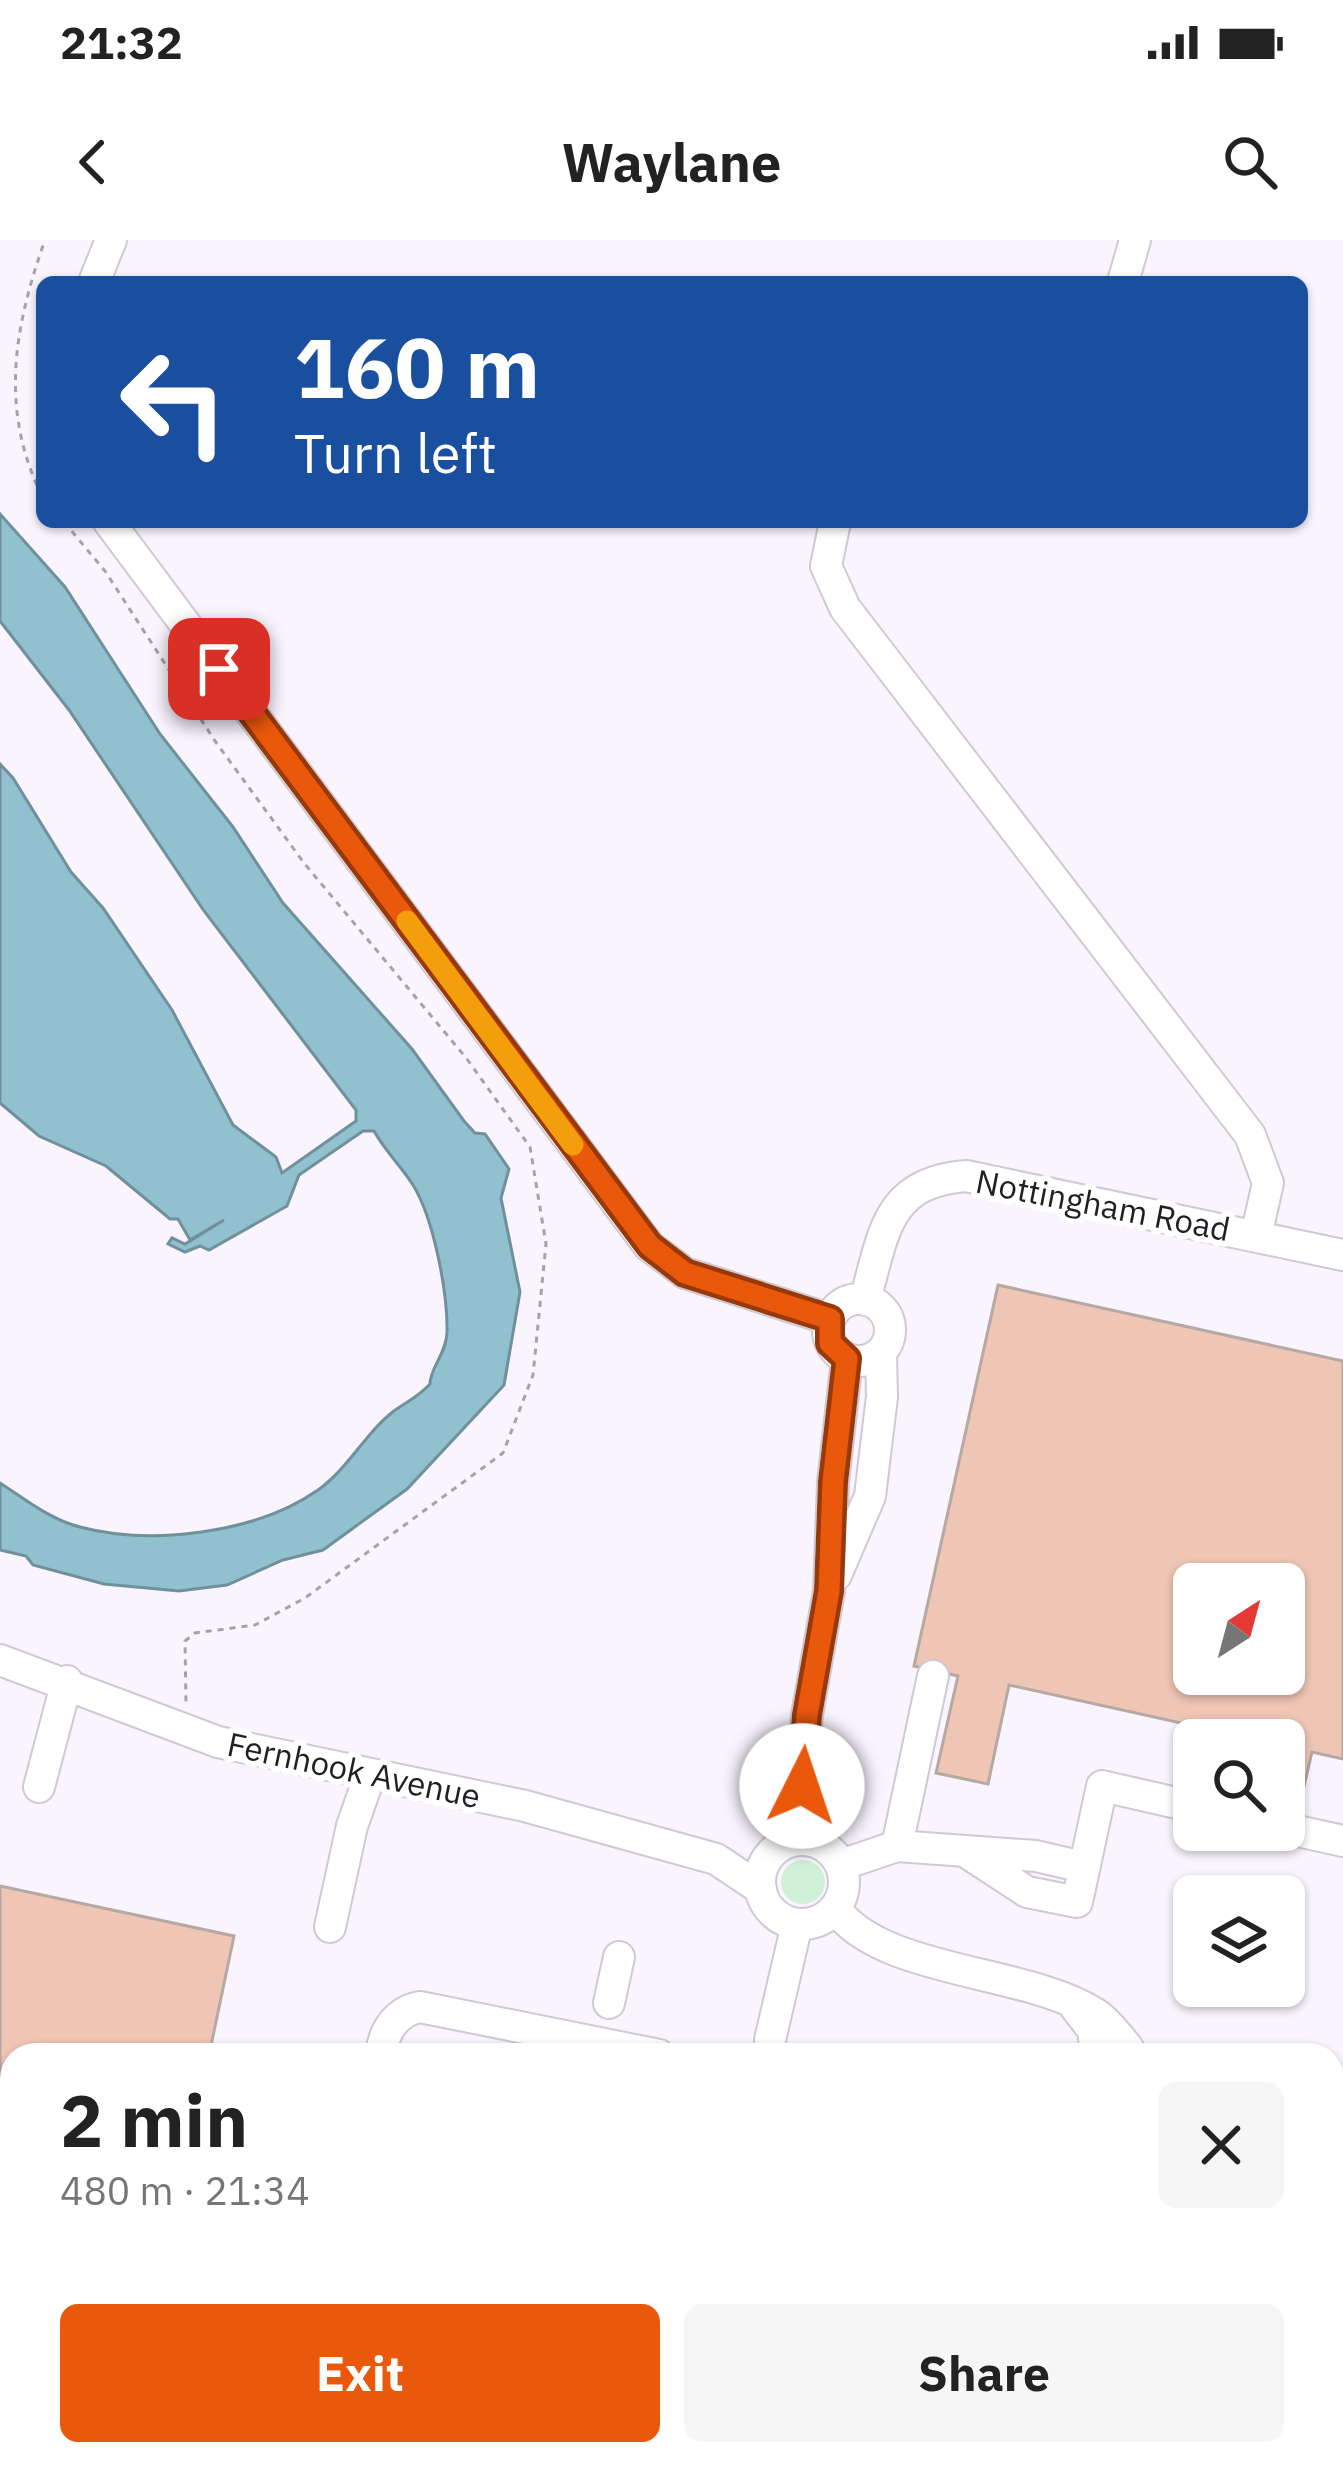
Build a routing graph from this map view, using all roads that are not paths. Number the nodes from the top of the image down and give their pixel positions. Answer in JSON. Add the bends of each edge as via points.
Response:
{"nodes":[{"id":1,"x":111,"y":240,"type":"edge"},
{"id":2,"x":1135,"y":240,"type":"edge"},
{"id":3,"x":96,"y":276,"type":"edge"},
{"id":4,"x":1125,"y":276,"type":"edge"},
{"id":5,"x":113,"y":528,"type":"edge"},
{"id":6,"x":834,"y":528,"type":"edge"},
{"id":7,"x":1256,"y":1236,"type":"junction"},
{"id":8,"x":1343,"y":1256,"type":"edge"},
{"id":9,"x":865,"y":1300,"type":"junction"},
{"id":10,"x":830,"y":1319,"type":"junction"},
{"id":11,"x":881,"y":1352,"type":"junction"},
{"id":12,"x":847,"y":1359,"type":"junction"},
{"id":13,"x":829,"y":1591,"type":"junction"},
{"id":14,"x":0,"y":1660,"type":"edge"},
{"id":15,"x":933,"y":1676,"type":"dead end"},
{"id":16,"x":67,"y":1682,"type":"junction"},
{"id":17,"x":370,"y":1775,"type":"junction"},
{"id":18,"x":39,"y":1787,"type":"dead end"},
{"id":19,"x":801,"y":1802,"type":"junction"},
{"id":20,"x":1173,"y":1802,"type":"edge"},
{"id":21,"x":1305,"y":1833,"type":"edge"},
{"id":22,"x":1343,"y":1841,"type":"edge"},
{"id":23,"x":817,"y":1842,"type":"junction"},
{"id":24,"x":897,"y":1846,"type":"junction"},
{"id":25,"x":777,"y":1848,"type":"junction"},
{"id":26,"x":967,"y":1852,"type":"junction"},
{"id":27,"x":716,"y":1858,"type":"junction"},
{"id":28,"x":841,"y":1865,"type":"junction"},
{"id":29,"x":1083,"y":1867,"type":"junction"},
{"id":30,"x":761,"y":1889,"type":"junction"},
{"id":31,"x":835,"y":1908,"type":"junction"},
{"id":32,"x":797,"y":1924,"type":"junction"},
{"id":33,"x":330,"y":1927,"type":"dead end"},
{"id":34,"x":619,"y":1957,"type":"dead end"},
{"id":35,"x":610,"y":2003,"type":"dead end"},
{"id":36,"x":1072,"y":2003,"type":"junction"},
{"id":37,"x":770,"y":2040,"type":"dead end"},
{"id":38,"x":385,"y":2043,"type":"edge"},
{"id":39,"x":599,"y":2043,"type":"edge"},
{"id":40,"x":1095,"y":2043,"type":"edge"},
{"id":41,"x":1124,"y":2043,"type":"edge"}],
"edges":[{"from":1,"to":3,"type":"street"},
{"from":2,"to":4,"type":"street"},
{"from":5,"to":10,"type":"street","via":[[650,1246],[685,1273]]},
{"from":6,"to":7,"type":"street","via":[[826,566],[845,608],[1250,1135],[1268,1183]]},
{"from":7,"to":8,"type":"street","name":"Nottingham Road"},
{"from":7,"to":9,"type":"street","name":"Nottingham Road","via":[[966,1177],[935,1178],[912,1188],[893,1214]]},
{"from":9,"to":10,"type":"street","via":[[844,1303]]},
{"from":9,"to":11,"type":"street","via":[[889,1321]]},
{"from":10,"to":12,"type":"street","via":[[830,1343]]},
{"from":11,"to":12,"type":"street"},
{"from":11,"to":13,"type":"street","via":[[870,1496]]},
{"from":12,"to":13,"type":"street"},
{"from":13,"to":19,"type":"street"},
{"from":14,"to":16,"type":"street","name":"Fernhook Avenue"},
{"from":15,"to":24,"type":"street"},
{"from":16,"to":17,"type":"street","name":"Fernhook Avenue","via":[[190,1733]]},
{"from":16,"to":18,"type":"street"},
{"from":17,"to":27,"type":"street","name":"Fernhook Avenue","via":[[525,1806]]},
{"from":17,"to":33,"type":"street"},
{"from":19,"to":23,"type":"street"},
{"from":19,"to":25,"type":"street"},
{"from":20,"to":29,"type":"street","via":[[1102,1786]]},
{"from":21,"to":22,"type":"street"},
{"from":23,"to":25,"type":"street"},
{"from":23,"to":28,"type":"street"},
{"from":24,"to":26,"type":"street"},
{"from":24,"to":28,"type":"street"},
{"from":25,"to":27,"type":"street","name":"Fernhook Avenue"},
{"from":25,"to":30,"type":"street","via":[[765,1862]]},
{"from":26,"to":29,"type":"street"},
{"from":26,"to":29,"type":"street","via":[[1027,1892],[1077,1903]]},
{"from":27,"to":30,"type":"street","name":"Fernhook Avenue"},
{"from":28,"to":31,"type":"street"},
{"from":30,"to":32,"type":"street","via":[[773,1912]]},
{"from":31,"to":32,"type":"street"},
{"from":31,"to":36,"type":"street","via":[[847,1925],[884,1946]]},
{"from":32,"to":37,"type":"street"},
{"from":34,"to":35,"type":"street"},
{"from":36,"to":40,"type":"street"},
{"from":36,"to":41,"type":"street","via":[[1099,2015]]},
{"from":38,"to":39,"type":"street","via":[[394,2020],[420,2007]]}]}
